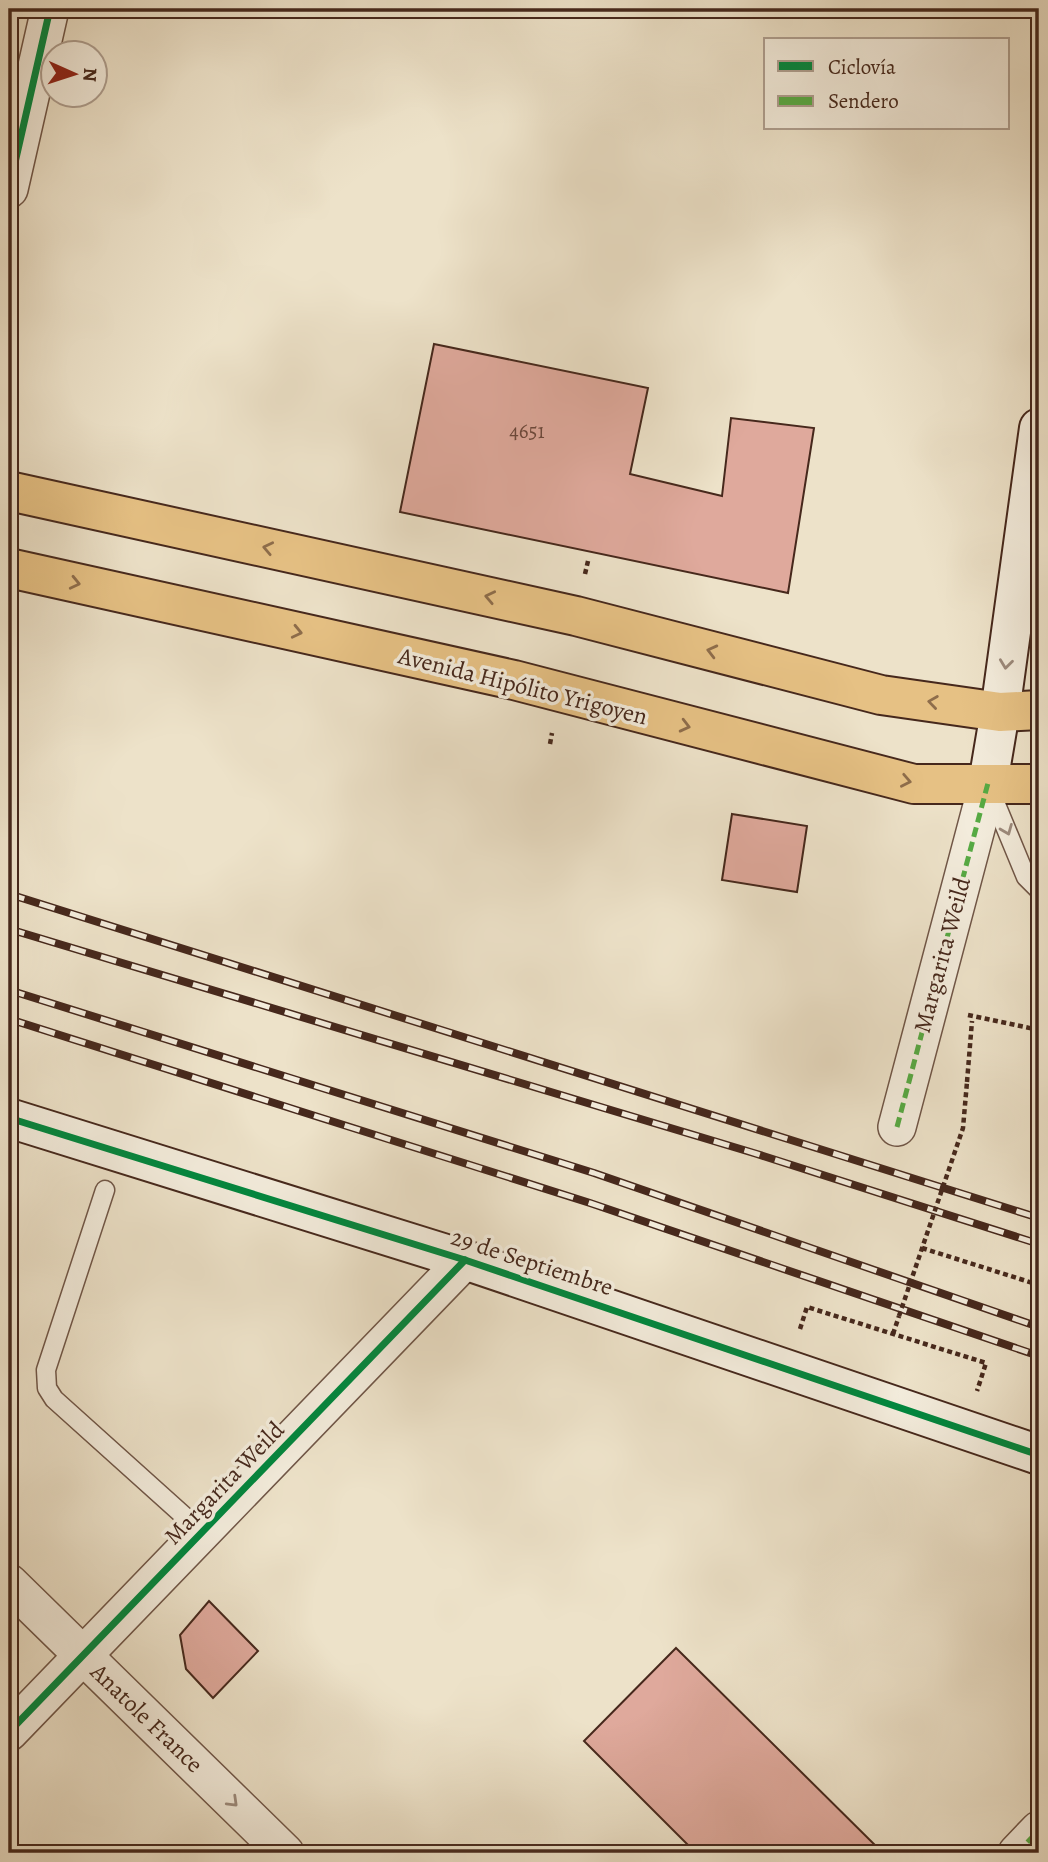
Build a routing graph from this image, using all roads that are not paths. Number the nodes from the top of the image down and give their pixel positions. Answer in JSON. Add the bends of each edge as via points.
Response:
{"nodes":[{"id":1,"x":50,"y":9,"type":"edge"},
{"id":2,"x":9,"y":189,"type":"edge"},
{"id":3,"x":1039,"y":428,"type":"edge"},
{"id":4,"x":9,"y":491,"type":"edge"},
{"id":5,"x":9,"y":568,"type":"edge"},
{"id":6,"x":1039,"y":710,"type":"edge"},
{"id":7,"x":1000,"y":712,"type":"junction"},
{"id":8,"x":988,"y":783,"type":"junction"},
{"id":9,"x":1039,"y":784,"type":"edge"},
{"id":10,"x":1035,"y":882,"type":"edge"},
{"id":11,"x":9,"y":1118,"type":"edge"},
{"id":12,"x":897,"y":1128,"type":"dead end"},
{"id":13,"x":105,"y":1190,"type":"dead end"},
{"id":14,"x":466,"y":1260,"type":"junction"},
{"id":15,"x":1039,"y":1455,"type":"edge"},
{"id":16,"x":203,"y":1533,"type":"junction"},
{"id":17,"x":9,"y":1583,"type":"edge"},
{"id":18,"x":83,"y":1655,"type":"junction"},
{"id":19,"x":9,"y":1732,"type":"edge"},
{"id":20,"x":1039,"y":1830,"type":"edge"},
{"id":21,"x":285,"y":1853,"type":"edge"},
{"id":22,"x":1017,"y":1853,"type":"edge"}],
"edges":[{"from":1,"to":2,"type":"street"},
{"from":3,"to":7,"type":"street","one_way":true},
{"from":7,"to":4,"type":"main road","one_way":true,"via":[[881,695],[576,616]]},
{"from":5,"to":8,"type":"main road","name":"Avenida Hipólito Yrigoyen","one_way":true,"via":[[514,680],[914,784]]},
{"from":6,"to":7,"type":"main road"},
{"from":7,"to":8,"type":"street"},
{"from":8,"to":9,"type":"main road","name":"Avenida Hipólito Yrigoyen"},
{"from":8,"to":10,"type":"lane","one_way":true},
{"from":8,"to":12,"type":"street","name":"Margarita Weild"},
{"from":11,"to":14,"type":"street","name":"29 de Septiembre"},
{"from":13,"to":16,"type":"lane","via":[[46,1370],[47,1388]]},
{"from":14,"to":15,"type":"street","name":"29 de Septiembre"},
{"from":14,"to":16,"type":"street","name":"Margarita Weild"},
{"from":16,"to":18,"type":"street","name":"Margarita Weild"},
{"from":17,"to":18,"type":"street","name":"Anatole France"},
{"from":18,"to":19,"type":"street","name":"Margarita Weild"},
{"from":18,"to":21,"type":"street","name":"Anatole France","one_way":true},
{"from":20,"to":22,"type":"street"}]}
